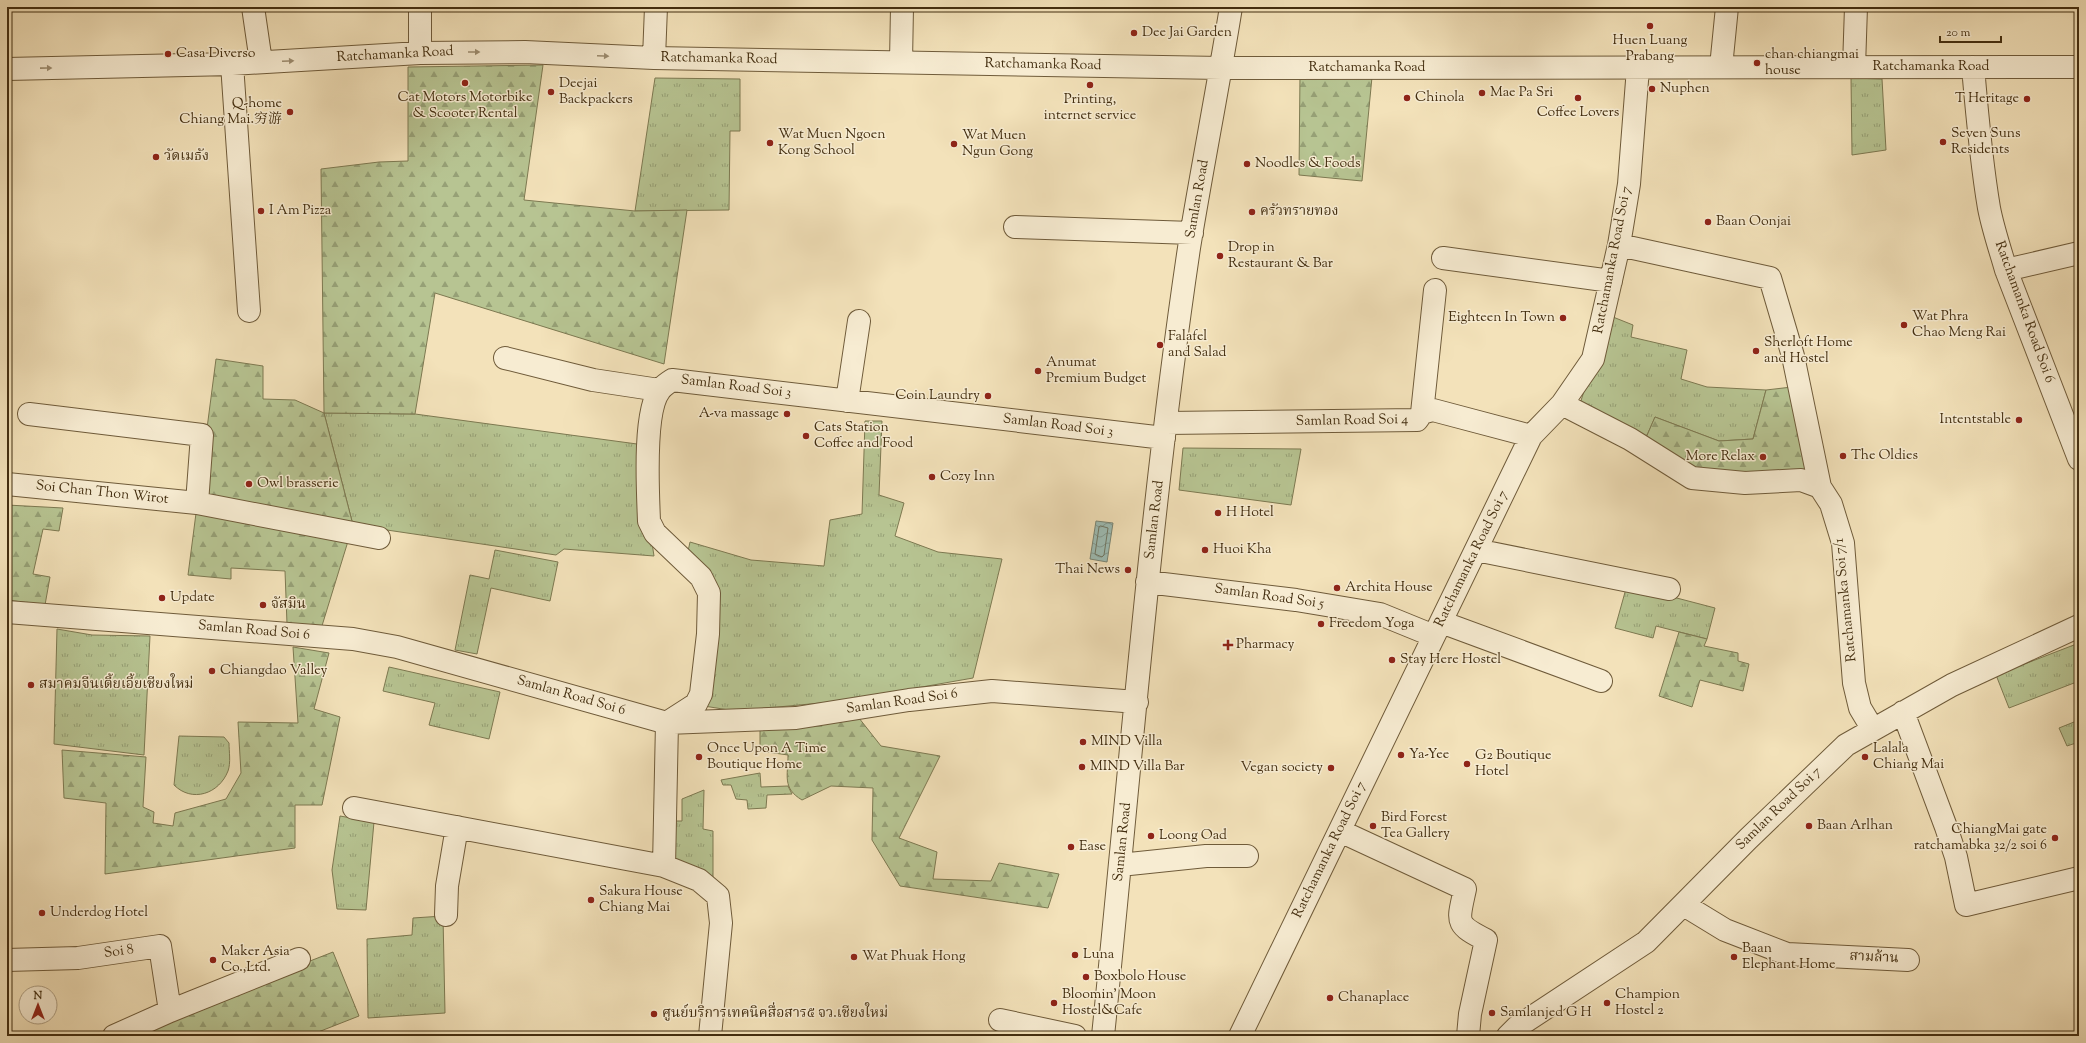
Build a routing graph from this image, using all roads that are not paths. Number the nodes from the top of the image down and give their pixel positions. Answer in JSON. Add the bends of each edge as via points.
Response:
{"nodes":[{"id":1,"x":253,"y":7,"type":"edge"},
{"id":2,"x":420,"y":7,"type":"edge"},
{"id":3,"x":656,"y":7,"type":"edge"},
{"id":4,"x":902,"y":7,"type":"edge"},
{"id":5,"x":1231,"y":7,"type":"edge"},
{"id":6,"x":1727,"y":7,"type":"edge"},
{"id":7,"x":1856,"y":7,"type":"edge"},
{"id":8,"x":420,"y":53,"type":"junction"},
{"id":9,"x":654,"y":58,"type":"junction"},
{"id":10,"x":261,"y":62,"type":"junction"},
{"id":11,"x":901,"y":62,"type":"junction"},
{"id":12,"x":232,"y":64,"type":"junction"},
{"id":13,"x":1721,"y":67,"type":"junction"},
{"id":14,"x":1854,"y":67,"type":"junction"},
{"id":15,"x":1973,"y":67,"type":"junction"},
{"id":16,"x":2079,"y":67,"type":"edge"},
{"id":17,"x":1221,"y":68,"type":"junction"},
{"id":18,"x":1638,"y":68,"type":"junction"},
{"id":19,"x":7,"y":69,"type":"edge"},
{"id":20,"x":1015,"y":226,"type":"dead end"},
{"id":21,"x":1192,"y":233,"type":"junction"},
{"id":22,"x":1620,"y":245,"type":"junction"},
{"id":23,"x":2079,"y":253,"type":"edge"},
{"id":24,"x":1443,"y":258,"type":"dead end"},
{"id":25,"x":2006,"y":270,"type":"junction"},
{"id":26,"x":1611,"y":281,"type":"junction"},
{"id":27,"x":1435,"y":290,"type":"dead end"},
{"id":28,"x":250,"y":310,"type":"dead end"},
{"id":29,"x":859,"y":321,"type":"dead end"},
{"id":30,"x":505,"y":358,"type":"dead end"},
{"id":31,"x":660,"y":390,"type":"junction"},
{"id":32,"x":847,"y":401,"type":"junction"},
{"id":33,"x":1562,"y":404,"type":"junction"},
{"id":34,"x":1422,"y":412,"type":"junction"},
{"id":35,"x":29,"y":414,"type":"dead end"},
{"id":36,"x":1165,"y":431,"type":"junction"},
{"id":37,"x":1531,"y":436,"type":"junction"},
{"id":38,"x":2079,"y":459,"type":"edge"},
{"id":39,"x":7,"y":484,"type":"edge"},
{"id":40,"x":1820,"y":487,"type":"junction"},
{"id":41,"x":197,"y":503,"type":"junction"},
{"id":42,"x":379,"y":538,"type":"dead end"},
{"id":43,"x":1476,"y":550,"type":"junction"},
{"id":44,"x":1147,"y":582,"type":"junction"},
{"id":45,"x":1669,"y":589,"type":"dead end"},
{"id":46,"x":7,"y":612,"type":"edge"},
{"id":47,"x":2079,"y":626,"type":"edge"},
{"id":48,"x":1438,"y":629,"type":"junction"},
{"id":49,"x":1601,"y":681,"type":"dead end"},
{"id":50,"x":1137,"y":702,"type":"junction"},
{"id":51,"x":1903,"y":712,"type":"junction"},
{"id":52,"x":667,"y":723,"type":"junction"},
{"id":53,"x":1872,"y":728,"type":"junction"},
{"id":54,"x":354,"y":808,"type":"dead end"},
{"id":55,"x":457,"y":827,"type":"junction"},
{"id":56,"x":1340,"y":831,"type":"junction"},
{"id":57,"x":1247,"y":856,"type":"dead end"},
{"id":58,"x":664,"y":866,"type":"junction"},
{"id":59,"x":1120,"y":866,"type":"junction"},
{"id":60,"x":2079,"y":878,"type":"edge"},
{"id":61,"x":1684,"y":905,"type":"junction"},
{"id":62,"x":446,"y":915,"type":"dead end"},
{"id":63,"x":299,"y":959,"type":"dead end"},
{"id":64,"x":7,"y":960,"type":"edge"},
{"id":65,"x":1908,"y":960,"type":"dead end"},
{"id":66,"x":170,"y":1011,"type":"junction"},
{"id":67,"x":1000,"y":1020,"type":"dead end"},
{"id":68,"x":114,"y":1036,"type":"edge"},
{"id":69,"x":710,"y":1036,"type":"edge"},
{"id":70,"x":1075,"y":1036,"type":"edge"},
{"id":71,"x":1104,"y":1036,"type":"edge"},
{"id":72,"x":1240,"y":1036,"type":"edge"},
{"id":73,"x":1468,"y":1036,"type":"edge"},
{"id":74,"x":1508,"y":1036,"type":"edge"}],
"edges":[{"from":1,"to":10,"type":"street"},
{"from":2,"to":8,"type":"street"},
{"from":3,"to":9,"type":"street"},
{"from":4,"to":11,"type":"street"},
{"from":5,"to":17,"type":"street","name":"Samlan Road"},
{"from":6,"to":13,"type":"street"},
{"from":7,"to":14,"type":"street"},
{"from":8,"to":9,"type":"street","name":"Ratchamanka Road","one_way":true,"via":[[525,52]]},
{"from":10,"to":8,"type":"street","name":"Ratchamanka Road","one_way":true},
{"from":9,"to":11,"type":"street","name":"Ratchamanka Road"},
{"from":10,"to":12,"type":"street","name":"Ratchamanka Road"},
{"from":11,"to":17,"type":"street","name":"Ratchamanka Road"},
{"from":19,"to":12,"type":"street","name":"Ratchamanka Road","one_way":true},
{"from":12,"to":28,"type":"street"},
{"from":13,"to":14,"type":"street","name":"Ratchamanka Road"},
{"from":13,"to":18,"type":"street","name":"Ratchamanka Road"},
{"from":14,"to":15,"type":"street","name":"Ratchamanka Road"},
{"from":15,"to":16,"type":"street","name":"Ratchamanka Road"},
{"from":15,"to":25,"type":"street","name":"Ratchamanka Road Soi 6","via":[[1982,168]]},
{"from":17,"to":18,"type":"street","name":"Ratchamanka Road"},
{"from":17,"to":21,"type":"street","name":"Samlan Road"},
{"from":18,"to":22,"type":"street","name":"Ratchamanka Road Soi 7","via":[[1629,184]]},
{"from":20,"to":21,"type":"street"},
{"from":21,"to":36,"type":"street","name":"Samlan Road"},
{"from":22,"to":26,"type":"street","name":"Ratchamanka Road Soi 7"},
{"from":22,"to":40,"type":"street","via":[[1770,278],[1793,356]]},
{"from":23,"to":25,"type":"street"},
{"from":24,"to":26,"type":"street"},
{"from":25,"to":38,"type":"street","name":"Ratchamanka Road Soi 6"},
{"from":26,"to":33,"type":"street","name":"Ratchamanka Road Soi 7","via":[[1593,359]]},
{"from":27,"to":34,"type":"street"},
{"from":29,"to":32,"type":"street"},
{"from":30,"to":31,"type":"street","via":[[593,380]]},
{"from":31,"to":32,"type":"street","name":"Samlan Road Soi 3","via":[[672,380]]},
{"from":31,"to":52,"type":"street","name":"Samlan Road Soi 3","via":[[651,416],[648,444],[649,521],[655,533],[701,577],[709,593],[708,634],[701,694],[696,704]]},
{"from":32,"to":36,"type":"street","name":"Samlan Road Soi 3"},
{"from":33,"to":37,"type":"street","name":"Ratchamanka Road Soi 7"},
{"from":33,"to":40,"type":"street","via":[[1630,439],[1692,478],[1745,483],[1802,480]]},
{"from":34,"to":36,"type":"street","name":"Samlan Road Soi 4","via":[[1417,420]]},
{"from":34,"to":37,"type":"street","name":"Samlan Road Soi 4","via":[[1436,411]]},
{"from":35,"to":41,"type":"street","via":[[202,435]]},
{"from":36,"to":44,"type":"street","name":"Samlan Road"},
{"from":37,"to":43,"type":"street","name":"Ratchamanka Road Soi 7"},
{"from":39,"to":41,"type":"street","name":"Soi Chan Thon Wirot"},
{"from":40,"to":53,"type":"street","name":"Ratchamanka Soi 7/1","via":[[1831,504],[1843,543],[1854,682],[1860,708]]},
{"from":41,"to":42,"type":"street","name":"Soi Chan Thon Wirot"},
{"from":43,"to":45,"type":"street"},
{"from":43,"to":48,"type":"street","name":"Ratchamanka Road Soi 7"},
{"from":44,"to":48,"type":"street","name":"Samlan Road Soi 5","via":[[1296,600],[1380,614]]},
{"from":44,"to":50,"type":"street","name":"Samlan Road"},
{"from":46,"to":52,"type":"street","name":"Samlan Road Soi 6","via":[[353,639],[396,647]]},
{"from":47,"to":51,"type":"street","name":"Samlan Road Soi 7","via":[[1952,685]]},
{"from":48,"to":49,"type":"street","name":"Samlan Road Soi 5"},
{"from":48,"to":56,"type":"street","name":"Ratchamanka Road Soi 7"},
{"from":50,"to":52,"type":"street","name":"Samlan Road Soi 6","via":[[992,691],[909,700],[796,718]]},
{"from":50,"to":59,"type":"street","name":"Samlan Road"},
{"from":51,"to":53,"type":"street","name":"Samlan Road Soi 7"},
{"from":51,"to":60,"type":"street","via":[[1956,857],[1966,905]]},
{"from":52,"to":58,"type":"street"},
{"from":53,"to":61,"type":"street","name":"Samlan Road Soi 7","via":[[1846,745]]},
{"from":54,"to":55,"type":"street"},
{"from":55,"to":58,"type":"street"},
{"from":55,"to":62,"type":"street","via":[[447,886]]},
{"from":56,"to":72,"type":"street","name":"Ratchamanka Road Soi 7"},
{"from":56,"to":73,"type":"street","via":[[1465,889],[1459,918],[1466,930],[1486,940],[1470,1014]]},
{"from":57,"to":59,"type":"street","via":[[1206,856]]},
{"from":58,"to":69,"type":"street","via":[[699,880],[718,896],[721,923]]},
{"from":59,"to":71,"type":"street","name":"Samlan Road"},
{"from":61,"to":65,"type":"street","name":"สามล้าน","via":[[1725,930],[1787,954]]},
{"from":61,"to":74,"type":"street","name":"Samlan Road Soi 7","via":[[1646,942]]},
{"from":63,"to":66,"type":"street"},
{"from":64,"to":66,"type":"street","name":"Soi 8","via":[[78,958],[160,946]]},
{"from":66,"to":68,"type":"street"},
{"from":67,"to":70,"type":"street"}]}
